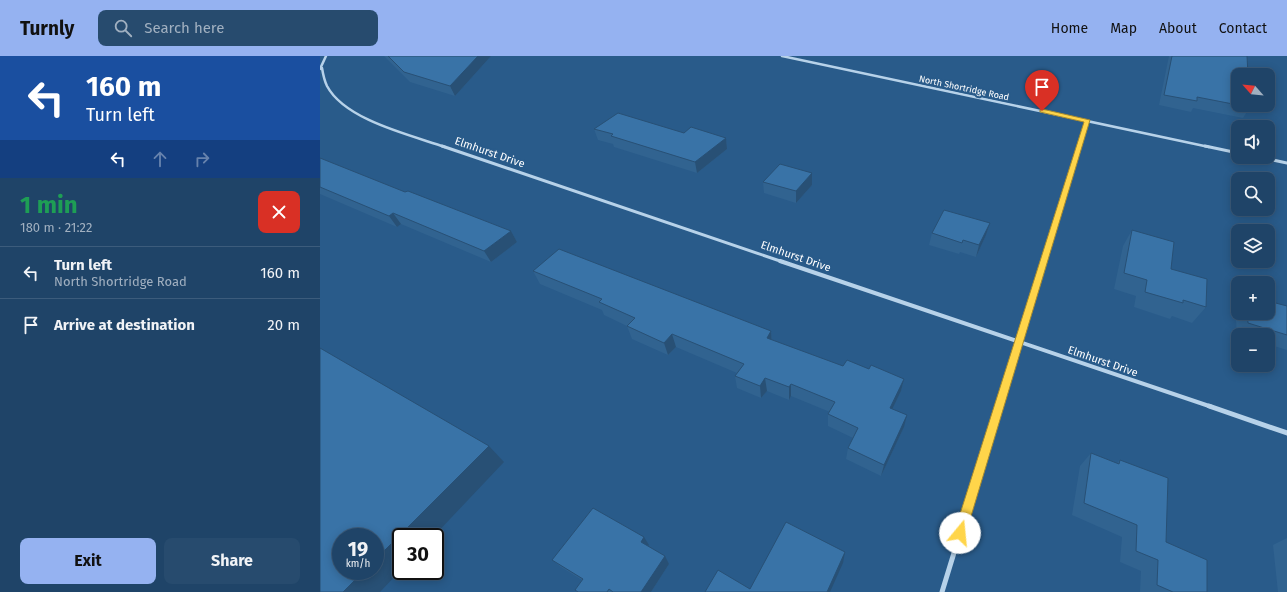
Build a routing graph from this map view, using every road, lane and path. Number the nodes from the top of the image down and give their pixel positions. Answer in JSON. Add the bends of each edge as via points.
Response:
{"nodes":[{"id":1,"x":326,"y":56,"type":"edge"},
{"id":2,"x":782,"y":56,"type":"edge"},
{"id":3,"x":321,"y":69,"type":"edge"},
{"id":4,"x":1087,"y":120,"type":"junction"},
{"id":5,"x":1231,"y":151,"type":"edge"},
{"id":6,"x":1275,"y":160,"type":"edge"},
{"id":7,"x":1287,"y":163,"type":"edge"},
{"id":8,"x":1020,"y":342,"type":"junction"},
{"id":9,"x":1287,"y":433,"type":"edge"},
{"id":10,"x":942,"y":592,"type":"edge"}],
"edges":[{"from":1,"to":3,"type":"street"},
{"from":2,"to":4,"type":"street","name":"North Shortridge Road"},
{"from":3,"to":8,"type":"street","name":"Elmhurst Drive","via":[[324,80],[335,96],[384,125]]},
{"from":4,"to":5,"type":"street","name":"North Shortridge Road"},
{"from":4,"to":8,"type":"street"},
{"from":6,"to":7,"type":"street"},
{"from":8,"to":9,"type":"street","name":"Elmhurst Drive"},
{"from":8,"to":10,"type":"street"}]}
